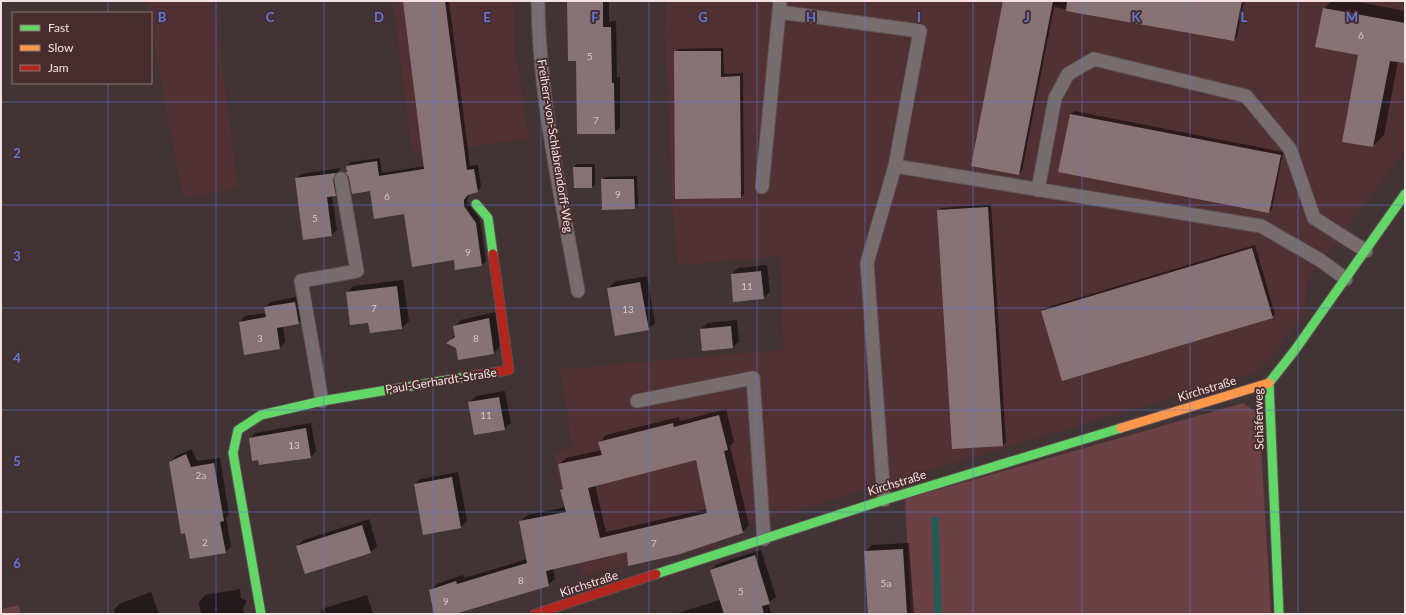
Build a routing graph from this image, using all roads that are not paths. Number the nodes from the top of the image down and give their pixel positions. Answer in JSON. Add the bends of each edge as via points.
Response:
{"nodes":[{"id":1,"x":538,"y":1,"type":"edge"},
{"id":2,"x":779,"y":7,"type":"edge"},
{"id":3,"x":895,"y":166,"type":"junction"},
{"id":4,"x":341,"y":179,"type":"dead end"},
{"id":5,"x":762,"y":188,"type":"dead end"},
{"id":6,"x":1038,"y":190,"type":"junction"},
{"id":7,"x":1405,"y":196,"type":"edge"},
{"id":8,"x":476,"y":204,"type":"dead end"},
{"id":9,"x":1366,"y":251,"type":"junction"},
{"id":10,"x":1346,"y":279,"type":"junction"},
{"id":11,"x":578,"y":291,"type":"dead end"},
{"id":12,"x":1269,"y":383,"type":"junction"},
{"id":13,"x":322,"y":401,"type":"junction"},
{"id":14,"x":638,"y":401,"type":"dead end"},
{"id":15,"x":884,"y":500,"type":"junction"},
{"id":16,"x":764,"y":539,"type":"junction"},
{"id":17,"x":261,"y":614,"type":"edge"},
{"id":18,"x":535,"y":614,"type":"edge"},
{"id":19,"x":1279,"y":614,"type":"edge"}],
"edges":[{"from":1,"to":11,"type":"lane","name":"Freiherr-von-Schlabrendorff-Weg","via":[[539,40],[554,154]]},
{"from":2,"to":3,"type":"lane","via":[[920,31]]},
{"from":2,"to":5,"type":"lane"},
{"from":3,"to":6,"type":"lane"},
{"from":3,"to":15,"type":"lane","via":[[867,263]]},
{"from":4,"to":13,"type":"lane","via":[[357,271],[301,281]]},
{"from":6,"to":9,"type":"lane","via":[[1055,98],[1068,74],[1094,59],[1246,96],[1290,149],[1314,218]]},
{"from":6,"to":10,"type":"lane","via":[[1261,226],[1320,260]]},
{"from":7,"to":9,"type":"street","name":"Schäferweg"},
{"from":8,"to":13,"type":"street","name":"Paul-Gerhardt-Straße","via":[[488,218],[509,370]]},
{"from":9,"to":10,"type":"street","name":"Schäferweg"},
{"from":10,"to":12,"type":"street","name":"Schäferweg"},
{"from":12,"to":15,"type":"street","name":"Kirchstraße"},
{"from":12,"to":19,"type":"street","name":"Schäferweg"},
{"from":13,"to":17,"type":"street","name":"Paul-Gerhardt-Straße","via":[[261,414],[238,430],[233,452]]},
{"from":14,"to":16,"type":"lane","via":[[753,378]]},
{"from":15,"to":16,"type":"street","name":"Kirchstraße"},
{"from":16,"to":18,"type":"street","name":"Kirchstraße"}]}
